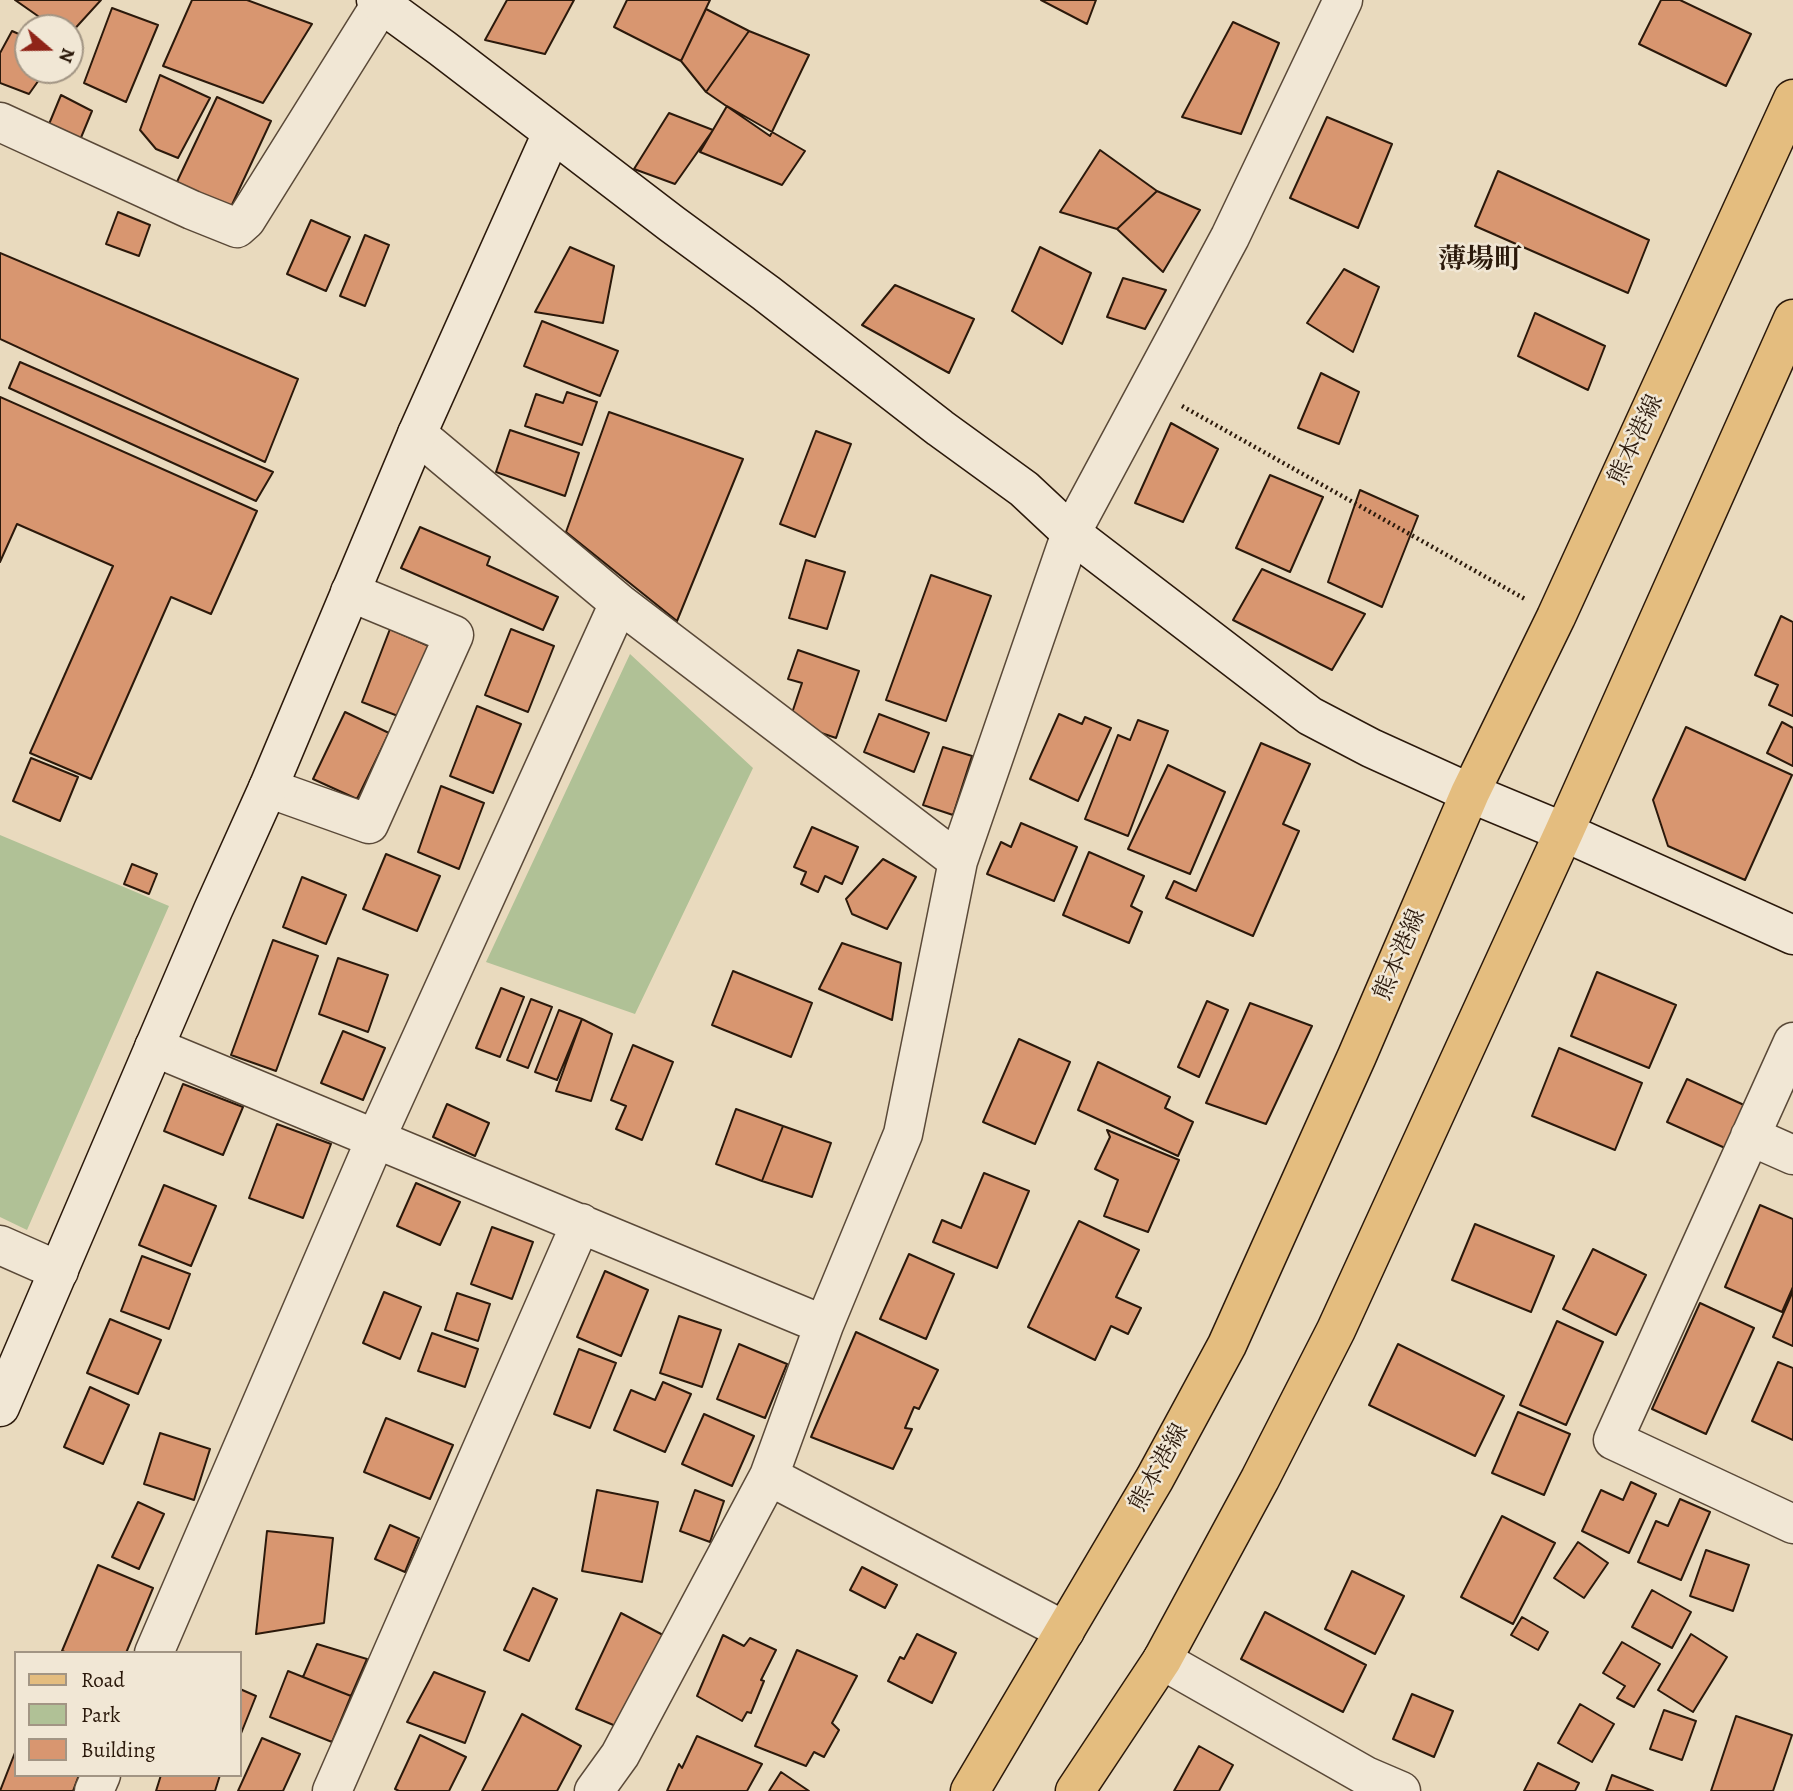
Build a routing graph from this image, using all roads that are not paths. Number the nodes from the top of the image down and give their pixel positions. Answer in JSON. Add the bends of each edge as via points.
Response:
{"nodes":[{"id":1,"x":1343,"y":0,"type":"edge"},
{"id":2,"x":378,"y":2,"type":"edge"},
{"id":3,"x":1793,"y":99,"type":"edge"},
{"id":4,"x":0,"y":122,"type":"edge"},
{"id":5,"x":552,"y":133,"type":"junction"},
{"id":6,"x":1793,"y":319,"type":"edge"},
{"id":7,"x":417,"y":434,"type":"junction"},
{"id":8,"x":1071,"y":533,"type":"junction"},
{"id":9,"x":350,"y":592,"type":"junction"},
{"id":10,"x":619,"y":603,"type":"junction"},
{"id":11,"x":268,"y":788,"type":"junction"},
{"id":12,"x":1470,"y":793,"type":"junction"},
{"id":13,"x":1564,"y":832,"type":"junction"},
{"id":14,"x":958,"y":861,"type":"junction"},
{"id":15,"x":1793,"y":936,"type":"edge"},
{"id":16,"x":1793,"y":1042,"type":"edge"},
{"id":17,"x":155,"y":1047,"type":"junction"},
{"id":18,"x":1750,"y":1136,"type":"junction"},
{"id":19,"x":376,"y":1138,"type":"junction"},
{"id":20,"x":1793,"y":1155,"type":"edge"},
{"id":21,"x":581,"y":1223,"type":"junction"},
{"id":22,"x":0,"y":1245,"type":"edge"},
{"id":23,"x":58,"y":1271,"type":"junction"},
{"id":24,"x":824,"y":1325,"type":"junction"},
{"id":25,"x":0,"y":1407,"type":"edge"},
{"id":26,"x":769,"y":1476,"type":"junction"},
{"id":27,"x":1792,"y":1519,"type":"edge"},
{"id":28,"x":1065,"y":1631,"type":"junction"},
{"id":29,"x":155,"y":1651,"type":"edge"},
{"id":30,"x":1162,"y":1660,"type":"junction"},
{"id":31,"x":332,"y":1791,"type":"edge"},
{"id":32,"x":594,"y":1791,"type":"edge"},
{"id":33,"x":970,"y":1791,"type":"edge"},
{"id":34,"x":1075,"y":1791,"type":"edge"},
{"id":35,"x":1401,"y":1791,"type":"edge"}],
"edges":[{"from":1,"to":8,"type":"street","via":[[1230,237]]},
{"from":2,"to":4,"type":"street","via":[[237,228]]},
{"from":2,"to":5,"type":"street"},
{"from":3,"to":12,"type":"main road","name":"熊本港線","via":[[1556,617]]},
{"from":5,"to":7,"type":"street"},
{"from":5,"to":8,"type":"street","via":[[1024,489]]},
{"from":6,"to":13,"type":"main road"},
{"from":7,"to":9,"type":"street"},
{"from":7,"to":10,"type":"street"},
{"from":8,"to":12,"type":"street","via":[[1310,716]]},
{"from":8,"to":14,"type":"street"},
{"from":9,"to":11,"type":"street"},
{"from":9,"to":11,"type":"street","via":[[454,635],[369,824]]},
{"from":10,"to":14,"type":"street"},
{"from":10,"to":19,"type":"street"},
{"from":11,"to":17,"type":"street"},
{"from":12,"to":13,"type":"street"},
{"from":12,"to":28,"type":"main road","name":"熊本港線","via":[[1227,1345],[1156,1478]]},
{"from":13,"to":15,"type":"street"},
{"from":13,"to":30,"type":"main road","via":[[1336,1329]]},
{"from":14,"to":24,"type":"street","via":[[903,1134]]},
{"from":16,"to":18,"type":"street"},
{"from":17,"to":19,"type":"street"},
{"from":17,"to":23,"type":"street"},
{"from":18,"to":20,"type":"street"},
{"from":18,"to":27,"type":"street","via":[[1612,1440]]},
{"from":19,"to":21,"type":"street"},
{"from":19,"to":29,"type":"street"},
{"from":21,"to":24,"type":"street"},
{"from":21,"to":31,"type":"street"},
{"from":22,"to":23,"type":"street"},
{"from":23,"to":25,"type":"street"},
{"from":24,"to":26,"type":"street"},
{"from":26,"to":28,"type":"street"},
{"from":26,"to":32,"type":"street","via":[[620,1755]]},
{"from":28,"to":33,"type":"main road","name":"熊本港線"},
{"from":30,"to":34,"type":"main road"},
{"from":30,"to":35,"type":"street","via":[[1366,1776]]}]}
